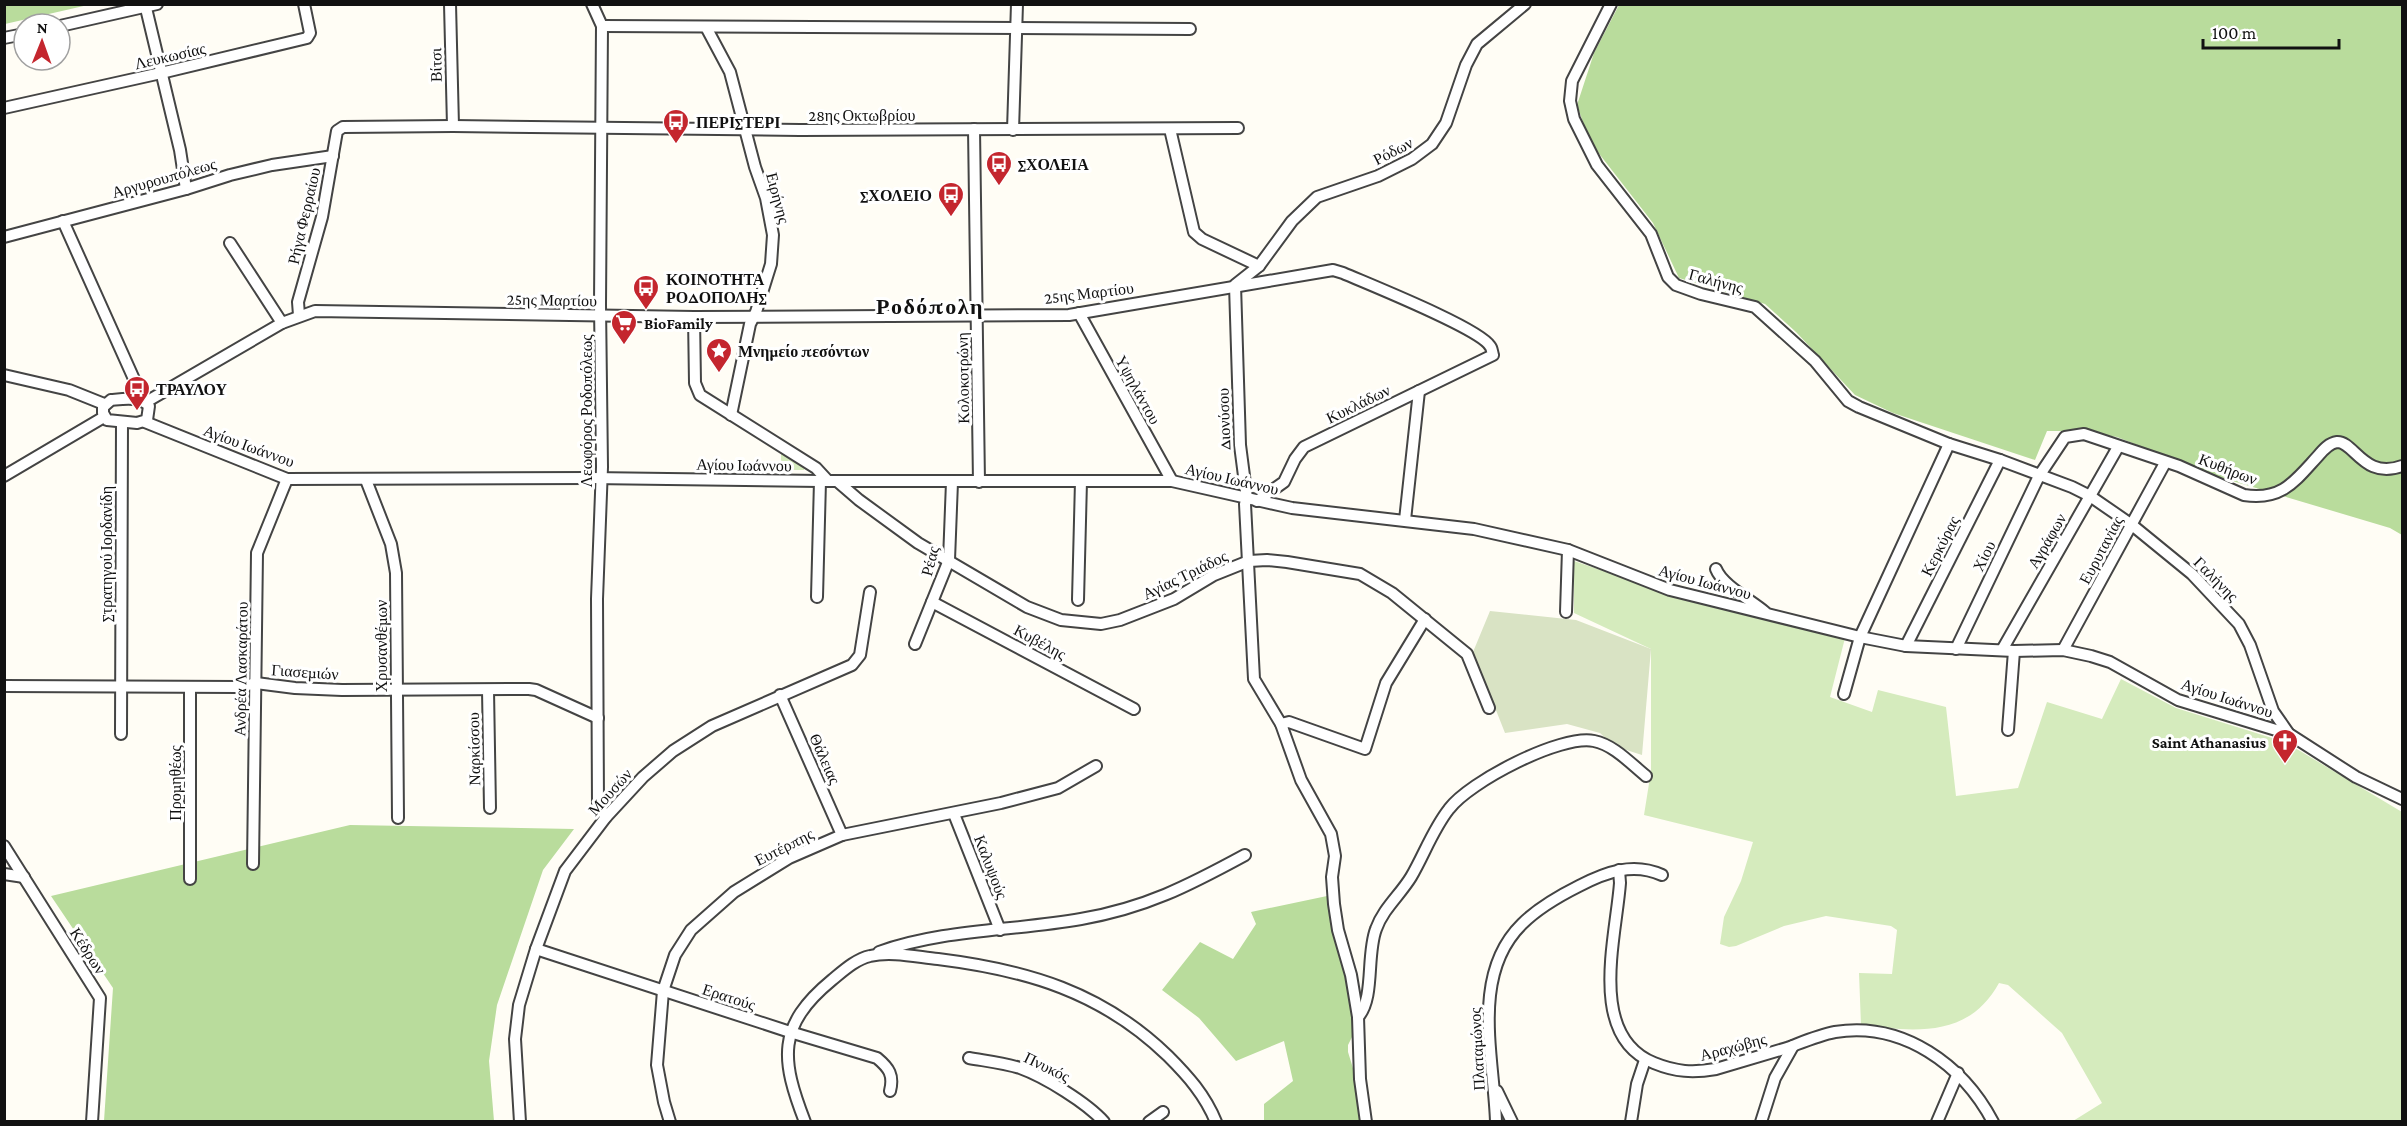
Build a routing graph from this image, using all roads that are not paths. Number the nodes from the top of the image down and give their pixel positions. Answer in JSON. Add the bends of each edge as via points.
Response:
{"nodes":[{"id":1,"x":304,"y":4,"type":"edge"},
{"id":2,"x":450,"y":4,"type":"edge"},
{"id":3,"x":592,"y":4,"type":"edge"},
{"id":4,"x":1017,"y":4,"type":"edge"},
{"id":5,"x":1525,"y":4,"type":"edge"},
{"id":6,"x":1611,"y":4,"type":"edge"},
{"id":7,"x":149,"y":5,"type":"edge"},
{"id":8,"x":72,"y":23,"type":"edge"},
{"id":9,"x":602,"y":26,"type":"junction"},
{"id":10,"x":706,"y":27,"type":"junction"},
{"id":11,"x":1017,"y":29,"type":"junction"},
{"id":12,"x":1190,"y":29,"type":"dead end"},
{"id":13,"x":161,"y":74,"type":"junction"},
{"id":14,"x":4,"y":108,"type":"edge"},
{"id":15,"x":453,"y":126,"type":"junction"},
{"id":16,"x":343,"y":127,"type":"joint"},
{"id":17,"x":601,"y":127,"type":"junction"},
{"id":18,"x":1238,"y":128,"type":"dead end"},
{"id":19,"x":744,"y":129,"type":"junction"},
{"id":20,"x":974,"y":129,"type":"junction"},
{"id":21,"x":1170,"y":129,"type":"junction"},
{"id":22,"x":1012,"y":130,"type":"junction"},
{"id":23,"x":333,"y":156,"type":"junction"},
{"id":24,"x":186,"y":189,"type":"junction"},
{"id":25,"x":63,"y":221,"type":"junction"},
{"id":26,"x":4,"y":237,"type":"edge"},
{"id":27,"x":230,"y":243,"type":"dead end"},
{"id":28,"x":1259,"y":266,"type":"junction"},
{"id":29,"x":1235,"y":285,"type":"junction"},
{"id":30,"x":1079,"y":313,"type":"junction"},
{"id":31,"x":299,"y":315,"type":"junction"},
{"id":32,"x":600,"y":316,"type":"junction"},
{"id":33,"x":977,"y":316,"type":"junction"},
{"id":34,"x":694,"y":317,"type":"junction"},
{"id":35,"x":752,"y":317,"type":"junction"},
{"id":36,"x":282,"y":323,"type":"junction"},
{"id":37,"x":1492,"y":355,"type":"joint"},
{"id":38,"x":4,"y":375,"type":"edge"},
{"id":39,"x":1419,"y":391,"type":"junction"},
{"id":40,"x":143,"y":401,"type":"junction"},
{"id":41,"x":104,"y":404,"type":"junction"},
{"id":42,"x":731,"y":415,"type":"junction"},
{"id":43,"x":104,"y":417,"type":"junction"},
{"id":44,"x":122,"y":422,"type":"junction"},
{"id":45,"x":145,"y":422,"type":"junction"},
{"id":46,"x":1949,"y":444,"type":"junction"},
{"id":47,"x":2118,"y":447,"type":"junction"},
{"id":48,"x":2000,"y":459,"type":"junction"},
{"id":49,"x":2164,"y":463,"type":"junction"},
{"id":50,"x":2403,"y":466,"type":"edge"},
{"id":51,"x":4,"y":476,"type":"edge"},
{"id":52,"x":2039,"y":476,"type":"junction"},
{"id":53,"x":287,"y":479,"type":"junction"},
{"id":54,"x":602,"y":479,"type":"junction"},
{"id":55,"x":366,"y":480,"type":"junction"},
{"id":56,"x":828,"y":481,"type":"junction"},
{"id":57,"x":1081,"y":481,"type":"junction"},
{"id":58,"x":1172,"y":481,"type":"junction"},
{"id":59,"x":952,"y":482,"type":"junction"},
{"id":60,"x":978,"y":482,"type":"junction"},
{"id":61,"x":2090,"y":496,"type":"junction"},
{"id":62,"x":1252,"y":500,"type":"junction"},
{"id":63,"x":1405,"y":520,"type":"junction"},
{"id":64,"x":2132,"y":525,"type":"junction"},
{"id":65,"x":1568,"y":549,"type":"junction"},
{"id":66,"x":949,"y":560,"type":"junction"},
{"id":67,"x":1249,"y":561,"type":"junction"},
{"id":68,"x":1716,"y":569,"type":"dead end"},
{"id":69,"x":870,"y":592,"type":"dead end"},
{"id":70,"x":817,"y":597,"type":"dead end"},
{"id":71,"x":1078,"y":600,"type":"dead end"},
{"id":72,"x":932,"y":602,"type":"junction"},
{"id":73,"x":1566,"y":612,"type":"dead end"},
{"id":74,"x":1766,"y":612,"type":"junction"},
{"id":75,"x":1425,"y":619,"type":"junction"},
{"id":76,"x":1860,"y":637,"type":"junction"},
{"id":77,"x":915,"y":644,"type":"dead end"},
{"id":78,"x":1906,"y":646,"type":"junction"},
{"id":79,"x":1956,"y":649,"type":"junction"},
{"id":80,"x":2002,"y":650,"type":"junction"},
{"id":81,"x":2063,"y":650,"type":"junction"},
{"id":82,"x":2014,"y":651,"type":"junction"},
{"id":83,"x":255,"y":683,"type":"junction"},
{"id":84,"x":4,"y":686,"type":"edge"},
{"id":85,"x":121,"y":687,"type":"junction"},
{"id":86,"x":190,"y":687,"type":"junction"},
{"id":87,"x":396,"y":689,"type":"junction"},
{"id":88,"x":488,"y":690,"type":"junction"},
{"id":89,"x":1844,"y":694,"type":"dead end"},
{"id":90,"x":780,"y":695,"type":"junction"},
{"id":91,"x":1489,"y":708,"type":"dead end"},
{"id":92,"x":1134,"y":709,"type":"dead end"},
{"id":93,"x":598,"y":718,"type":"junction"},
{"id":94,"x":1281,"y":724,"type":"junction"},
{"id":95,"x":2008,"y":730,"type":"dead end"},
{"id":96,"x":121,"y":734,"type":"dead end"},
{"id":97,"x":2289,"y":734,"type":"junction"},
{"id":98,"x":1096,"y":766,"type":"dead end"},
{"id":99,"x":1646,"y":776,"type":"dead end"},
{"id":100,"x":2403,"y":799,"type":"edge"},
{"id":101,"x":490,"y":808,"type":"dead end"},
{"id":102,"x":954,"y":814,"type":"junction"},
{"id":103,"x":606,"y":817,"type":"junction"},
{"id":104,"x":398,"y":818,"type":"dead end"},
{"id":105,"x":842,"y":835,"type":"junction"},
{"id":106,"x":4,"y":846,"type":"edge"},
{"id":107,"x":1245,"y":855,"type":"dead end"},
{"id":108,"x":254,"y":864,"type":"dead end"},
{"id":109,"x":1619,"y":870,"type":"junction"},
{"id":110,"x":4,"y":874,"type":"edge"},
{"id":111,"x":1662,"y":876,"type":"dead end"},
{"id":112,"x":24,"y":877,"type":"junction"},
{"id":113,"x":190,"y":879,"type":"dead end"},
{"id":114,"x":1000,"y":930,"type":"junction"},
{"id":115,"x":536,"y":949,"type":"junction"},
{"id":116,"x":870,"y":956,"type":"junction"},
{"id":117,"x":663,"y":991,"type":"junction"},
{"id":118,"x":1358,"y":1017,"type":"junction"},
{"id":119,"x":790,"y":1032,"type":"junction"},
{"id":120,"x":1793,"y":1046,"type":"junction"},
{"id":121,"x":969,"y":1058,"type":"dead end"},
{"id":122,"x":1645,"y":1060,"type":"junction"},
{"id":123,"x":1958,"y":1073,"type":"junction"},
{"id":124,"x":1495,"y":1088,"type":"junction"},
{"id":125,"x":890,"y":1091,"type":"dead end"},
{"id":126,"x":1163,"y":1112,"type":"dead end"},
{"id":127,"x":92,"y":1122,"type":"edge"},
{"id":128,"x":520,"y":1122,"type":"edge"},
{"id":129,"x":670,"y":1122,"type":"edge"},
{"id":130,"x":805,"y":1122,"type":"edge"},
{"id":131,"x":1104,"y":1122,"type":"edge"},
{"id":132,"x":1149,"y":1122,"type":"edge"},
{"id":133,"x":1215,"y":1122,"type":"edge"},
{"id":134,"x":1366,"y":1122,"type":"edge"},
{"id":135,"x":1496,"y":1122,"type":"edge"},
{"id":136,"x":1512,"y":1122,"type":"edge"},
{"id":137,"x":1631,"y":1122,"type":"edge"},
{"id":138,"x":1761,"y":1122,"type":"edge"},
{"id":139,"x":1937,"y":1122,"type":"edge"},
{"id":140,"x":1993,"y":1122,"type":"edge"}],
"edges":[{"from":1,"to":13,"type":"street","name":"Λευκωσίας","via":[[310,33],[307,38]]},
{"from":2,"to":15,"type":"street","name":"Βίτσι"},
{"from":3,"to":9,"type":"street","name":"Λεωφόρος Ροδοπόλεως"},
{"from":4,"to":11,"type":"street"},
{"from":5,"to":28,"type":"street","name":"Ρόδων","via":[[1477,44],[1446,123],[1432,144],[1377,176],[1317,197],[1292,221]]},
{"from":6,"to":46,"type":"street","name":"Γαλήνης","via":[[1572,81],[1570,101],[1589,151],[1651,234],[1668,277],[1676,285],[1701,294],[1755,307],[1815,362],[1848,401]]},
{"from":7,"to":8,"type":"street"},
{"from":7,"to":13,"type":"street"},
{"from":9,"to":10,"type":"street"},
{"from":9,"to":17,"type":"street","name":"Λεωφόρος Ροδοπόλεως"},
{"from":10,"to":11,"type":"street"},
{"from":10,"to":19,"type":"street","name":"Ειρήνης","via":[[730,72]]},
{"from":11,"to":12,"type":"street"},
{"from":11,"to":22,"type":"street"},
{"from":13,"to":14,"type":"street","name":"Λευκωσίας"},
{"from":13,"to":24,"type":"street"},
{"from":15,"to":16,"type":"street","name":"28ης Οκτωβρίου"},
{"from":15,"to":17,"type":"street","name":"28ης Οκτωβρίου"},
{"from":16,"to":23,"type":"street","name":"Ρήγα Φερραίου","via":[[337,131]]},
{"from":17,"to":19,"type":"street","name":"28ης Οκτωβρίου"},
{"from":17,"to":32,"type":"street","name":"Λεωφόρος Ροδοπόλεως"},
{"from":18,"to":21,"type":"street","name":"28ης Οκτωβρίου"},
{"from":19,"to":20,"type":"street","name":"28ης Οκτωβρίου"},
{"from":19,"to":35,"type":"street","name":"Ειρήνης","via":[[766,198],[773,235],[771,264]]},
{"from":20,"to":22,"type":"street","name":"28ης Οκτωβρίου"},
{"from":20,"to":33,"type":"street","name":"Κολοκοτρώνη"},
{"from":21,"to":22,"type":"street","name":"28ης Οκτωβρίου"},
{"from":21,"to":28,"type":"street","via":[[1194,232]]},
{"from":23,"to":24,"type":"street","name":"Αργυρουπόλεως","via":[[272,165]]},
{"from":23,"to":31,"type":"street","name":"Ρήγα Φερραίου","via":[[322,217],[298,302]]},
{"from":24,"to":25,"type":"street","name":"Αργυρουπόλεως"},
{"from":25,"to":26,"type":"street","name":"Αργυρουπόλεως"},
{"from":25,"to":40,"type":"street"},
{"from":27,"to":36,"type":"street"},
{"from":28,"to":29,"type":"street","name":"Ρόδων"},
{"from":29,"to":30,"type":"street","name":"25ης Μαρτίου"},
{"from":29,"to":37,"type":"street","name":"25ης Μαρτίου","via":[[1333,270],[1471,332],[1490,345]]},
{"from":29,"to":62,"type":"street","name":"Διονύσου","via":[[1239,435],[1242,472]]},
{"from":30,"to":33,"type":"street","name":"25ης Μαρτίου"},
{"from":30,"to":58,"type":"street","name":"Υψηλάντου"},
{"from":31,"to":32,"type":"street","name":"25ης Μαρτίου","via":[[315,311]]},
{"from":31,"to":36,"type":"street","name":"25ης Μαρτίου"},
{"from":32,"to":34,"type":"street","name":"25ης Μαρτίου"},
{"from":32,"to":54,"type":"street","name":"Λεωφόρος Ροδοπόλεως"},
{"from":33,"to":35,"type":"street","name":"25ης Μαρτίου"},
{"from":33,"to":60,"type":"street","name":"Κολοκοτρώνη"},
{"from":34,"to":35,"type":"street","name":"25ης Μαρτίου"},
{"from":34,"to":42,"type":"street","via":[[697,389]]},
{"from":35,"to":42,"type":"street","name":"Ειρήνης"},
{"from":36,"to":40,"type":"street","name":"25ης Μαρτίου"},
{"from":37,"to":39,"type":"street","name":"Κυκλάδων"},
{"from":38,"to":41,"type":"street","via":[[69,390]]},
{"from":39,"to":62,"type":"street","name":"Κυκλάδων","via":[[1304,447],[1284,482]]},
{"from":39,"to":63,"type":"street"},
{"from":40,"to":41,"type":"street","via":[[111,400]]},
{"from":40,"to":45,"type":"street","via":[[149,411]]},
{"from":41,"to":43,"type":"street"},
{"from":42,"to":56,"type":"street","via":[[816,468]]},
{"from":43,"to":44,"type":"street"},
{"from":43,"to":51,"type":"street"},
{"from":44,"to":45,"type":"street"},
{"from":44,"to":85,"type":"street","name":"Στρατηγού Ιορδανίδη"},
{"from":45,"to":53,"type":"street","name":"Αγίου Ιωάννου"},
{"from":46,"to":48,"type":"street","name":"Γαλήνης"},
{"from":46,"to":76,"type":"street"},
{"from":47,"to":49,"type":"street","name":"Κυθήρων"},
{"from":47,"to":52,"type":"street","name":"Κυθήρων","via":[[2084,434],[2066,437]]},
{"from":47,"to":61,"type":"street","name":"Αγράφων"},
{"from":48,"to":52,"type":"street","name":"Γαλήνης"},
{"from":48,"to":78,"type":"street","name":"Κερκύρας"},
{"from":49,"to":50,"type":"street","name":"Κυθήρων","via":[[2256,497],[2268,497],[2288,488],[2322,451],[2338,442],[2374,467]]},
{"from":49,"to":64,"type":"street","name":"Ευρυτανίας"},
{"from":52,"to":61,"type":"street","name":"Γαλήνης"},
{"from":52,"to":79,"type":"street","name":"Χίου"},
{"from":53,"to":55,"type":"street","name":"Αγίου Ιωάννου"},
{"from":53,"to":83,"type":"street","name":"Ανδρέα Λασκαράτου","via":[[257,553]]},
{"from":54,"to":55,"type":"street","name":"Αγίου Ιωάννου"},
{"from":54,"to":56,"type":"street","name":"Αγίου Ιωάννου"},
{"from":54,"to":93,"type":"street","name":"Λεωφόρος Ροδοπόλεως"},
{"from":55,"to":87,"type":"street","name":"Χρυσανθέμων","via":[[391,544],[396,573]]},
{"from":56,"to":59,"type":"street","name":"Αγίου Ιωάννου"},
{"from":56,"to":66,"type":"street","name":"Αγίας Τριάδος"},
{"from":56,"to":70,"type":"street"},
{"from":57,"to":58,"type":"street","name":"Αγίου Ιωάννου"},
{"from":57,"to":60,"type":"street","name":"Αγίου Ιωάννου"},
{"from":57,"to":71,"type":"street"},
{"from":58,"to":62,"type":"street","name":"Αγίου Ιωάννου"},
{"from":59,"to":60,"type":"street","name":"Αγίου Ιωάννου"},
{"from":59,"to":66,"type":"street","name":"Ρέας"},
{"from":61,"to":64,"type":"street","name":"Γαλήνης"},
{"from":61,"to":80,"type":"street","name":"Αγράφων"},
{"from":62,"to":63,"type":"street","name":"Αγίου Ιωάννου"},
{"from":62,"to":67,"type":"street","name":"Διονύσου","via":[[1245,504]]},
{"from":63,"to":65,"type":"street","name":"Αγίου Ιωάννου","via":[[1474,529]]},
{"from":64,"to":81,"type":"street","name":"Ευρυτανίας"},
{"from":64,"to":97,"type":"street","name":"Γαλήνης","via":[[2192,574],[2240,624],[2273,711]]},
{"from":65,"to":73,"type":"street"},
{"from":65,"to":74,"type":"street","name":"Αγίου Ιωάννου","via":[[1670,590]]},
{"from":66,"to":67,"type":"street","name":"Αγίας Τριάδος","via":[[1027,607],[1061,620],[1101,624],[1158,606]]},
{"from":66,"to":72,"type":"street","name":"Ρέας"},
{"from":67,"to":75,"type":"street","name":"Αγίας Τριάδος","via":[[1287,562],[1360,574]]},
{"from":67,"to":94,"type":"street","name":"Διονύσου","via":[[1254,679]]},
{"from":68,"to":74,"type":"street","via":[[1723,582]]},
{"from":69,"to":90,"type":"street","name":"Μουσών","via":[[860,655],[852,665]]},
{"from":72,"to":77,"type":"street","name":"Ρέας"},
{"from":72,"to":92,"type":"street","name":"Κυβέλης"},
{"from":74,"to":76,"type":"street","name":"Αγίου Ιωάννου"},
{"from":75,"to":91,"type":"street","name":"Αγίας Τριάδος","via":[[1467,654]]},
{"from":75,"to":94,"type":"street","via":[[1386,683],[1365,749],[1289,722]]},
{"from":76,"to":78,"type":"street","name":"Αγίου Ιωάννου"},
{"from":76,"to":89,"type":"street"},
{"from":78,"to":79,"type":"street","name":"Αγίου Ιωάννου"},
{"from":79,"to":80,"type":"street","name":"Αγίου Ιωάννου"},
{"from":80,"to":82,"type":"street","name":"Αγίου Ιωάννου"},
{"from":81,"to":82,"type":"street","name":"Αγίου Ιωάννου"},
{"from":81,"to":97,"type":"street","name":"Αγίου Ιωάννου","via":[[2109,662],[2178,700]]},
{"from":82,"to":95,"type":"street"},
{"from":83,"to":86,"type":"street","name":"Γιασεμιών","via":[[239,687]]},
{"from":83,"to":87,"type":"street","name":"Γιασεμιών","via":[[305,689]]},
{"from":83,"to":108,"type":"street","name":"Ανδρέα Λασκαράτου"},
{"from":84,"to":85,"type":"street","name":"Γιασεμιών"},
{"from":85,"to":86,"type":"street","name":"Γιασεμιών"},
{"from":85,"to":96,"type":"street","name":"Στρατηγού Ιορδανίδη"},
{"from":86,"to":113,"type":"street","name":"Προμηθέως"},
{"from":87,"to":88,"type":"street","name":"Γιασεμιών"},
{"from":87,"to":104,"type":"street","name":"Χρυσανθέμων"},
{"from":88,"to":93,"type":"street","name":"Γιασεμιών","via":[[536,690]]},
{"from":88,"to":101,"type":"street","name":"Ναρκίσσου"},
{"from":90,"to":103,"type":"street","name":"Μουσών","via":[[712,726],[673,751]]},
{"from":90,"to":105,"type":"street","name":"Θάλειας"},
{"from":93,"to":103,"type":"street","name":"Λεωφόρος Ροδοπόλεως","via":[[598,805]]},
{"from":94,"to":118,"type":"street","name":"Διονύσου","via":[[1301,780],[1331,834],[1338,930]]},
{"from":97,"to":100,"type":"street","name":"Γαλήνης","via":[[2356,777]]},
{"from":98,"to":102,"type":"street","name":"Ευτέρπης","via":[[1058,788]]},
{"from":99,"to":118,"type":"street","via":[[1607,746],[1575,740],[1508,766],[1450,807],[1410,879],[1378,924],[1371,946],[1365,1009]]},
{"from":102,"to":105,"type":"street","name":"Ευτέρπης"},
{"from":102,"to":114,"type":"street","name":"Καλυψούς"},
{"from":103,"to":115,"type":"street","name":"Μουσών","via":[[565,872]]},
{"from":105,"to":117,"type":"street","name":"Ευτέρπης","via":[[789,858],[734,892],[691,930],[675,955]]},
{"from":106,"to":112,"type":"street","name":"Κέδρων"},
{"from":107,"to":114,"type":"street","via":[[1188,886],[1134,908]]},
{"from":109,"to":111,"type":"street","name":"Πλαταμώνος","via":[[1641,868]]},
{"from":109,"to":122,"type":"street","name":"Αραχώβης","via":[[1610,999],[1623,1037]]},
{"from":109,"to":124,"type":"street","name":"Πλαταμώνος","via":[[1592,880],[1541,909],[1522,924],[1504,948],[1488,1007]]},
{"from":110,"to":112,"type":"street"},
{"from":112,"to":127,"type":"street","name":"Κέδρων","via":[[100,998]]},
{"from":114,"to":116,"type":"street","via":[[923,939]]},
{"from":115,"to":117,"type":"street","name":"Ερατούς"},
{"from":115,"to":128,"type":"street","name":"Μουσών","via":[[519,1005],[515,1039]]},
{"from":116,"to":119,"type":"street","via":[[846,968],[828,984]]},
{"from":116,"to":133,"type":"street","via":[[923,957],[1005,970],[1046,980],[1082,995],[1150,1039],[1195,1085]]},
{"from":117,"to":119,"type":"street","name":"Ερατούς"},
{"from":117,"to":129,"type":"street","name":"Ευτέρπης","via":[[657,1065]]},
{"from":118,"to":134,"type":"street"},
{"from":119,"to":125,"type":"street","name":"Ερατούς","via":[[877,1058],[888,1068],[893,1080]]},
{"from":119,"to":130,"type":"street","via":[[787,1054],[791,1085]]},
{"from":120,"to":122,"type":"street","name":"Αραχώβης","via":[[1700,1072],[1668,1069]]},
{"from":120,"to":123,"type":"street","name":"Αραχώβης","via":[[1838,1032],[1881,1032],[1920,1047]]},
{"from":120,"to":138,"type":"street","via":[[1775,1078]]},
{"from":121,"to":131,"type":"street","name":"Πνυκός","via":[[1020,1068],[1094,1110]]},
{"from":122,"to":137,"type":"street"},
{"from":123,"to":139,"type":"street"},
{"from":123,"to":140,"type":"street","name":"Αραχώβης"},
{"from":124,"to":135,"type":"street","name":"Πλαταμώνος"},
{"from":124,"to":136,"type":"street"},
{"from":126,"to":132,"type":"street"}]}
